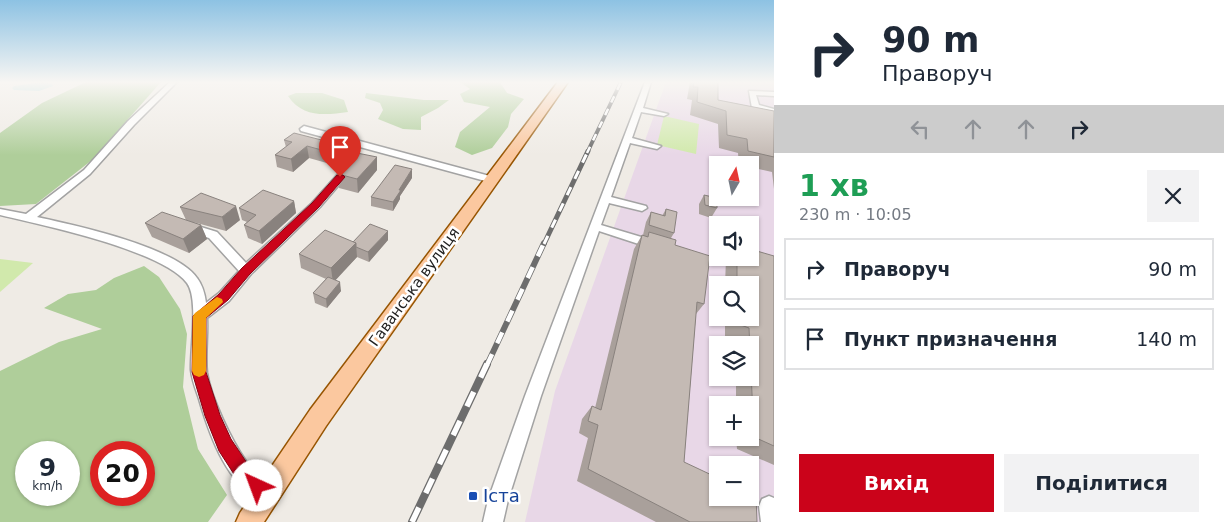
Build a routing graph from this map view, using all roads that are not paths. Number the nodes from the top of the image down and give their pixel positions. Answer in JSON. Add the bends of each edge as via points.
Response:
{"nodes":[{"id":1,"x":148,"y":106,"type":"edge"},
{"id":2,"x":546,"y":106,"type":"edge"},
{"id":3,"x":759,"y":106,"type":"edge"},
{"id":4,"x":638,"y":109,"type":"joint"},
{"id":5,"x":774,"y":111,"type":"edge"},
{"id":6,"x":664,"y":114,"type":"dead end"},
{"id":7,"x":304,"y":129,"type":"dead end"},
{"id":8,"x":626,"y":139,"type":"junction"},
{"id":9,"x":657,"y":146,"type":"dead end"},
{"id":10,"x":352,"y":164,"type":"edge"},
{"id":11,"x":493,"y":180,"type":"junction"},
{"id":12,"x":604,"y":198,"type":"junction"},
{"id":13,"x":642,"y":208,"type":"dead end"},
{"id":14,"x":0,"y":212,"type":"edge"},
{"id":15,"x":28,"y":218,"type":"junction"},
{"id":16,"x":180,"y":224,"type":"edge"},
{"id":17,"x":594,"y":226,"type":"junction"},
{"id":18,"x":663,"y":248,"type":"edge"},
{"id":19,"x":246,"y":271,"type":"junction"},
{"id":20,"x":200,"y":316,"type":"junction"},
{"id":21,"x":267,"y":494,"type":"junction"},
{"id":22,"x":249,"y":522,"type":"edge"},
{"id":23,"x":493,"y":522,"type":"edge"}],
"edges":[{"from":1,"to":15,"type":"street","via":[[87,172]]},
{"from":2,"to":11,"type":"main road","name":"Гаванська вулиця"},
{"from":3,"to":5,"type":"street"},
{"from":4,"to":6,"type":"street"},
{"from":4,"to":8,"type":"street"},
{"from":7,"to":11,"type":"street"},
{"from":8,"to":9,"type":"street"},
{"from":8,"to":12,"type":"street"},
{"from":10,"to":19,"type":"street","via":[[316,205]]},
{"from":11,"to":21,"type":"main road","name":"Гаванська вулиця","via":[[318,418]]},
{"from":12,"to":13,"type":"street"},
{"from":12,"to":17,"type":"street"},
{"from":14,"to":15,"type":"street"},
{"from":15,"to":20,"type":"street","via":[[121,244],[173,264],[192,280],[197,289]]},
{"from":16,"to":19,"type":"street","via":[[213,235]]},
{"from":17,"to":18,"type":"street"},
{"from":17,"to":23,"type":"street","via":[[502,486]]},
{"from":19,"to":20,"type":"street","via":[[224,297]]},
{"from":20,"to":21,"type":"street","via":[[199,372],[212,416],[225,445],[247,478]]},
{"from":21,"to":22,"type":"main road","name":"Гаванська вулиця"}]}
